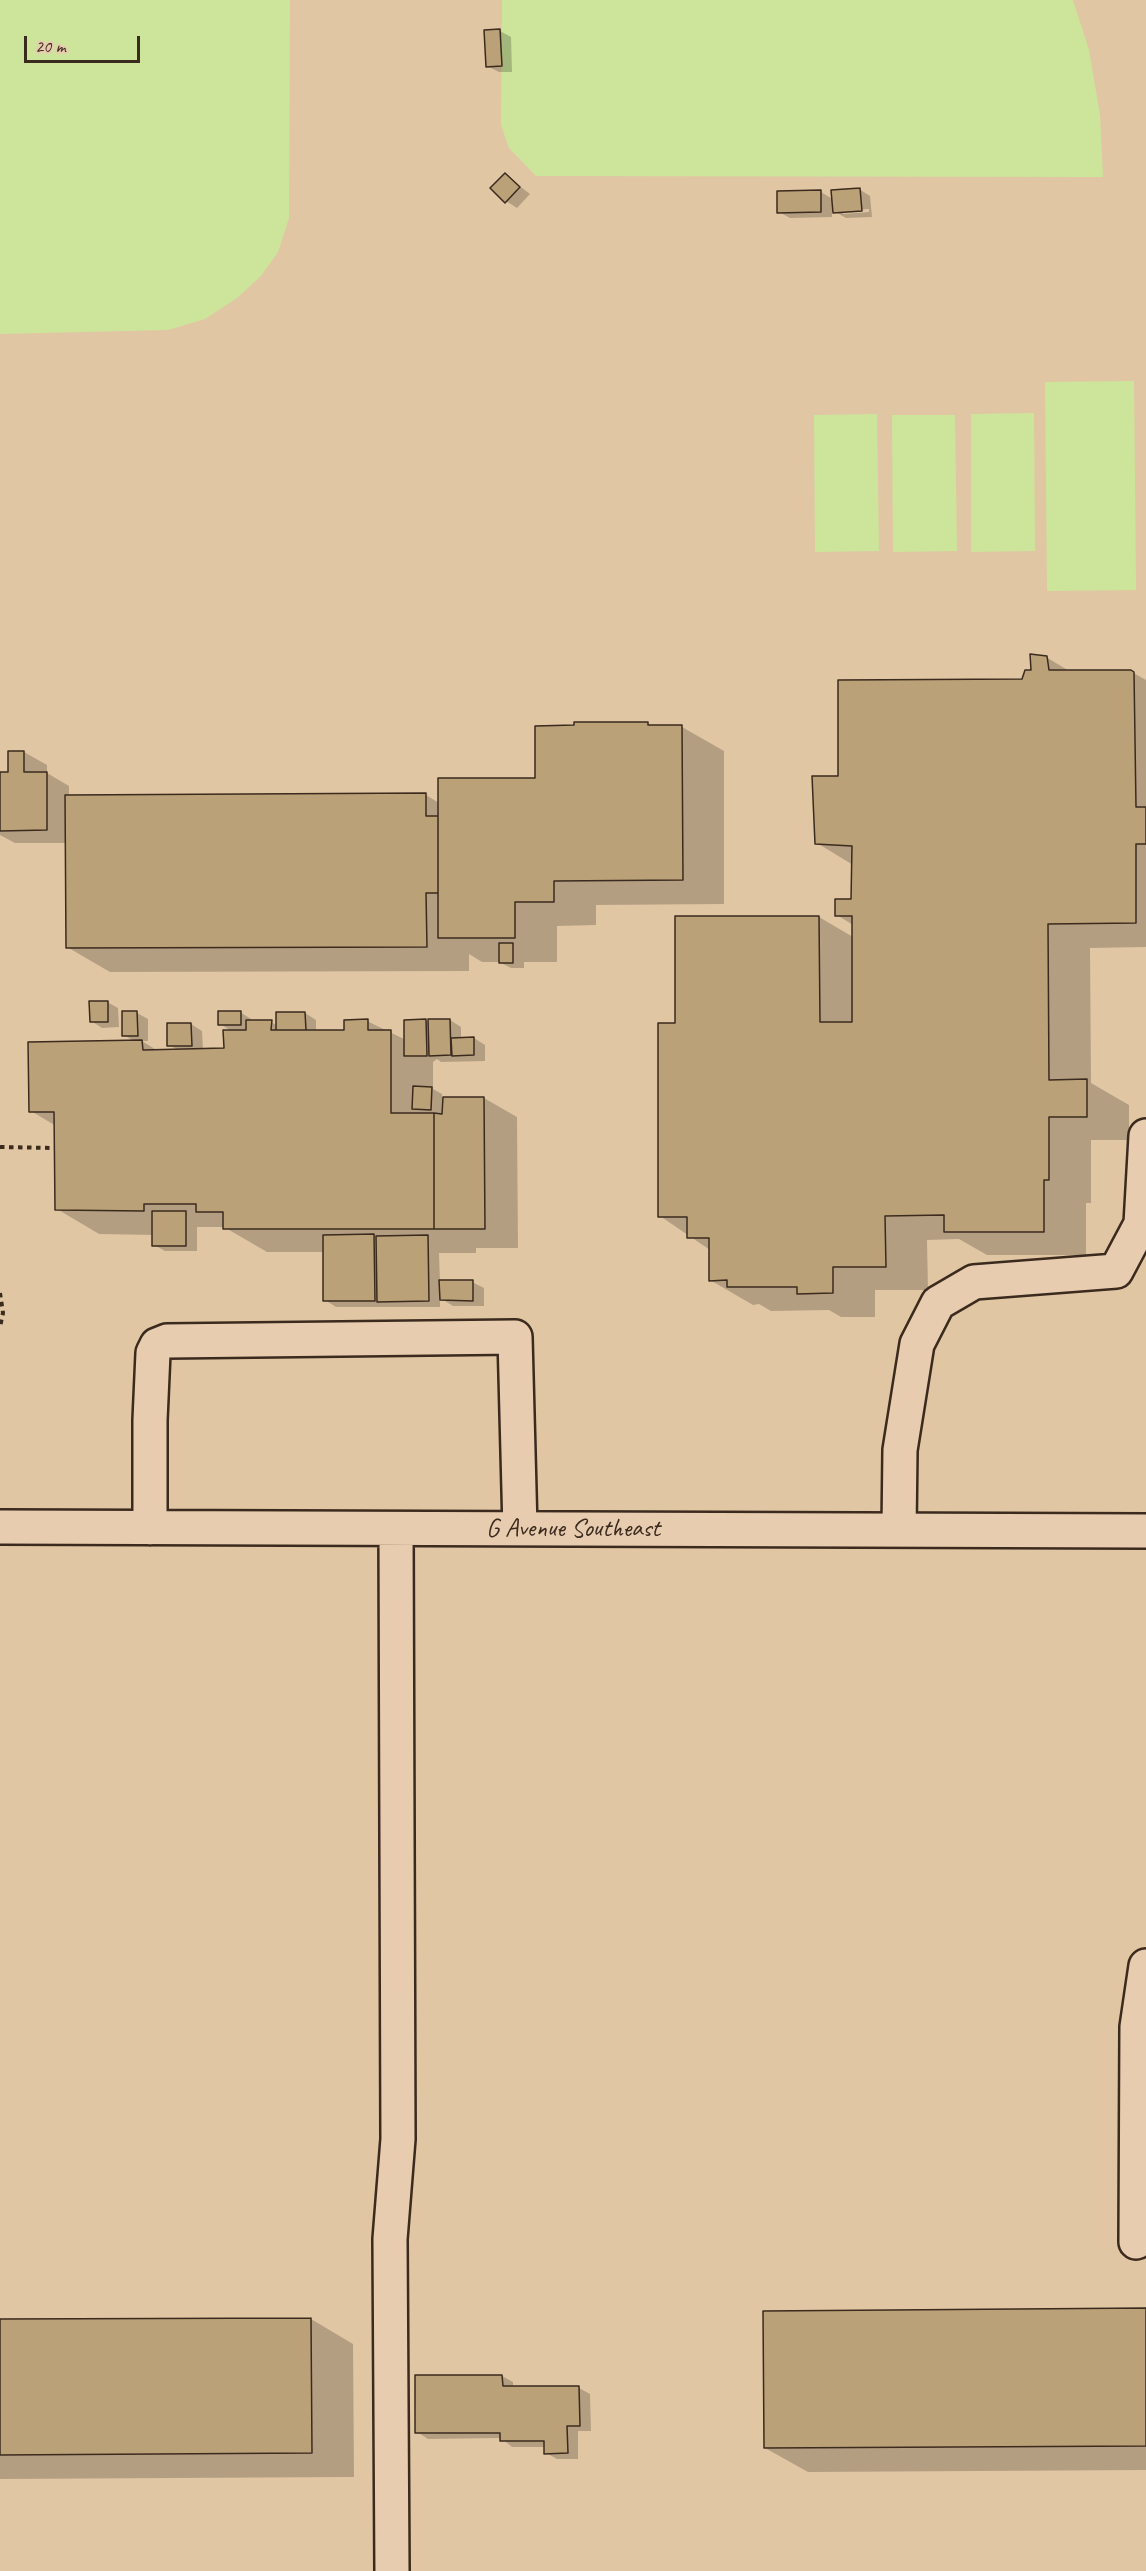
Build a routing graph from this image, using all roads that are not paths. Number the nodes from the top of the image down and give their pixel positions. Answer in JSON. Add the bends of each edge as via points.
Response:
{"nodes":[{"id":1,"x":1146,"y":1136,"type":"edge"},
{"id":2,"x":0,"y":1527,"type":"edge"},
{"id":3,"x":150,"y":1528,"type":"junction"},
{"id":4,"x":396,"y":1529,"type":"junction"},
{"id":5,"x":520,"y":1529,"type":"junction"},
{"id":6,"x":900,"y":1530,"type":"junction"},
{"id":7,"x":1146,"y":1531,"type":"edge"},
{"id":8,"x":1146,"y":1966,"type":"edge"},
{"id":9,"x":1141,"y":2027,"type":"edge"},
{"id":10,"x":1136,"y":2242,"type":"dead end"},
{"id":11,"x":392,"y":2571,"type":"edge"}],
"edges":[{"from":1,"to":6,"type":"street","via":[[1141,1224],[1116,1271],[974,1282],[938,1303],[917,1344],[900,1450]]},
{"from":2,"to":3,"type":"street","name":"G Avenue Southeast"},
{"from":3,"to":4,"type":"street","name":"G Avenue Southeast"},
{"from":3,"to":5,"type":"street","via":[[150,1420],[153,1353],[157,1345],[167,1341],[515,1337]]},
{"from":4,"to":5,"type":"street","name":"G Avenue Southeast"},
{"from":4,"to":11,"type":"street","via":[[399,2139],[390,2240]]},
{"from":5,"to":6,"type":"street","name":"G Avenue Southeast"},
{"from":6,"to":7,"type":"street","name":"G Avenue Southeast"},
{"from":8,"to":9,"type":"street"},
{"from":9,"to":10,"type":"street"}]}
